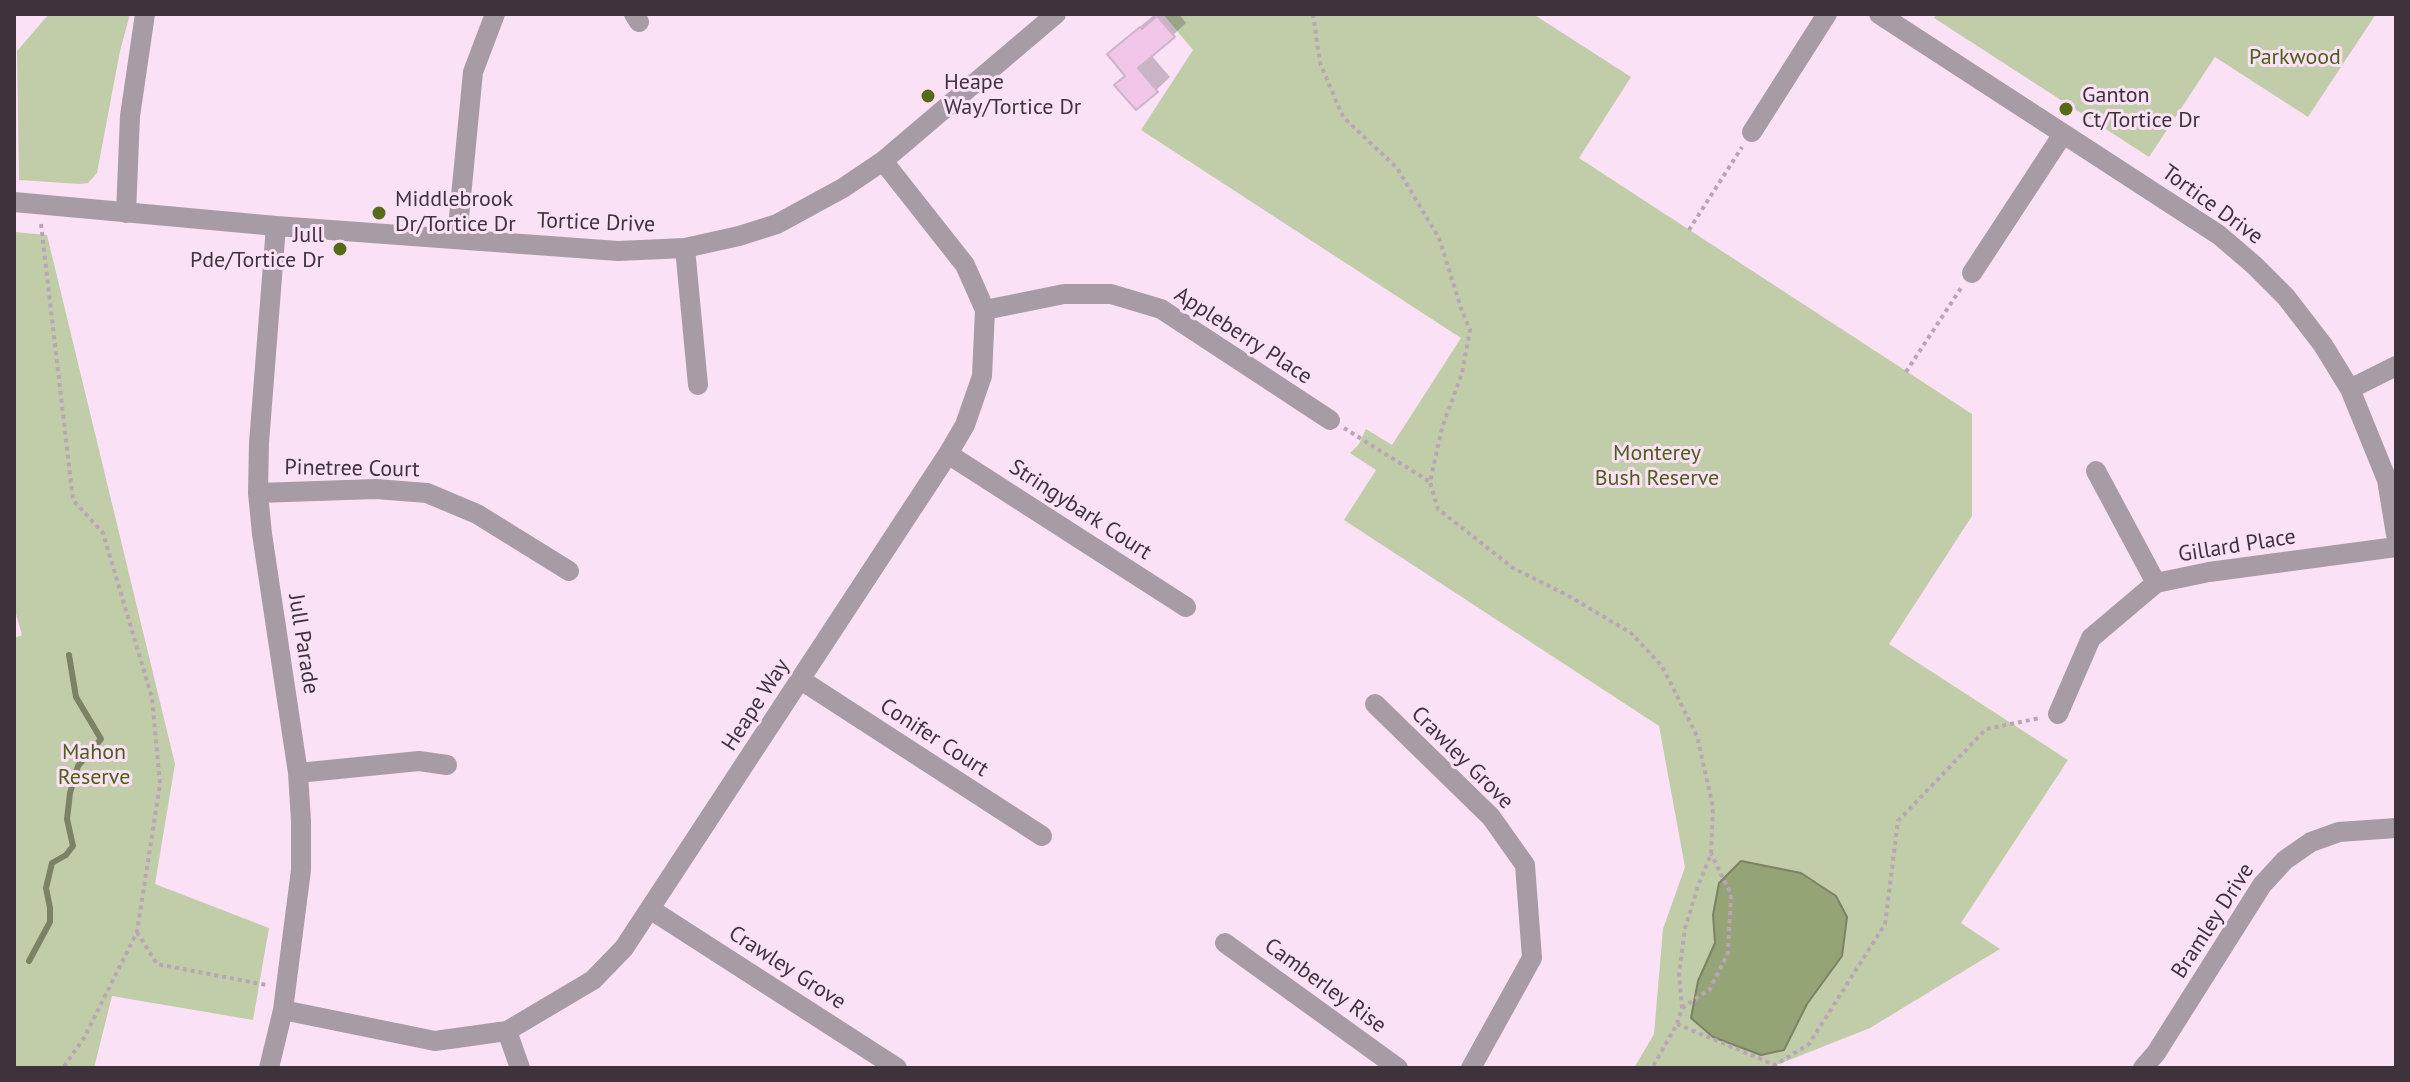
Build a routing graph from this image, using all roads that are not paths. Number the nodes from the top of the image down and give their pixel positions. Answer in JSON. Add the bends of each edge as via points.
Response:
{"nodes":[{"id":1,"x":145,"y":14,"type":"edge"},
{"id":2,"x":495,"y":14,"type":"edge"},
{"id":3,"x":1056,"y":14,"type":"edge"},
{"id":4,"x":1827,"y":14,"type":"edge"},
{"id":5,"x":1879,"y":14,"type":"edge"},
{"id":6,"x":1752,"y":132,"type":"road end"},
{"id":7,"x":2063,"y":134,"type":"junction"},
{"id":8,"x":883,"y":161,"type":"junction"},
{"id":9,"x":14,"y":202,"type":"edge"},
{"id":10,"x":126,"y":213,"type":"junction"},
{"id":11,"x":276,"y":226,"type":"junction"},
{"id":12,"x":457,"y":238,"type":"junction"},
{"id":13,"x":685,"y":248,"type":"junction"},
{"id":14,"x":1972,"y":273,"type":"road end"},
{"id":15,"x":985,"y":310,"type":"junction"},
{"id":16,"x":2396,"y":366,"type":"edge"},
{"id":17,"x":698,"y":385,"type":"dead end"},
{"id":18,"x":2350,"y":389,"type":"junction"},
{"id":19,"x":1330,"y":420,"type":"road end"},
{"id":20,"x":948,"y":454,"type":"junction"},
{"id":21,"x":2096,"y":471,"type":"dead end"},
{"id":22,"x":258,"y":493,"type":"junction"},
{"id":23,"x":2396,"y":535,"type":"edge"},
{"id":24,"x":2396,"y":547,"type":"edge"},
{"id":25,"x":569,"y":571,"type":"dead end"},
{"id":26,"x":2156,"y":583,"type":"junction"},
{"id":27,"x":1186,"y":607,"type":"dead end"},
{"id":28,"x":801,"y":680,"type":"junction"},
{"id":29,"x":1375,"y":704,"type":"dead end"},
{"id":30,"x":2058,"y":714,"type":"road end"},
{"id":31,"x":447,"y":765,"type":"dead end"},
{"id":32,"x":298,"y":773,"type":"junction"},
{"id":33,"x":2396,"y":828,"type":"edge"},
{"id":34,"x":1042,"y":836,"type":"dead end"},
{"id":35,"x":650,"y":909,"type":"junction"},
{"id":36,"x":1225,"y":943,"type":"dead end"},
{"id":37,"x":283,"y":1010,"type":"junction"},
{"id":38,"x":507,"y":1031,"type":"junction"},
{"id":39,"x":269,"y":1068,"type":"edge"},
{"id":40,"x":520,"y":1068,"type":"edge"},
{"id":41,"x":897,"y":1068,"type":"edge"},
{"id":42,"x":1398,"y":1068,"type":"edge"},
{"id":43,"x":1471,"y":1068,"type":"edge"},
{"id":44,"x":2143,"y":1068,"type":"edge"}],
"edges":[{"from":1,"to":10,"type":"street","via":[[130,116]]},
{"from":2,"to":12,"type":"street","via":[[473,72]]},
{"from":3,"to":8,"type":"street","name":"Tortice Drive"},
{"from":4,"to":6,"type":"street"},
{"from":5,"to":7,"type":"street","name":"Tortice Drive"},
{"from":7,"to":14,"type":"street"},
{"from":7,"to":18,"type":"street","name":"Tortice Drive","via":[[2208,228],[2254,265],[2286,297]]},
{"from":8,"to":13,"type":"street","name":"Tortice Drive","via":[[777,224]]},
{"from":8,"to":15,"type":"street","name":"Heape Way","via":[[965,265]]},
{"from":9,"to":10,"type":"street","name":"Tortice Drive"},
{"from":10,"to":11,"type":"street","name":"Tortice Drive"},
{"from":11,"to":12,"type":"street","name":"Tortice Drive"},
{"from":11,"to":22,"type":"street","name":"Jull Parade"},
{"from":12,"to":13,"type":"street","name":"Tortice Drive","via":[[618,251]]},
{"from":13,"to":17,"type":"street"},
{"from":15,"to":19,"type":"street","name":"Appleberry Place","via":[[1064,294],[1111,294],[1161,309]]},
{"from":15,"to":20,"type":"street","name":"Heape Way","via":[[982,376]]},
{"from":16,"to":18,"type":"street"},
{"from":18,"to":23,"type":"street","name":"Tortice Drive","via":[[2387,480]]},
{"from":20,"to":27,"type":"street","name":"Stringybark Court"},
{"from":20,"to":28,"type":"street","name":"Heape Way"},
{"from":21,"to":26,"type":"street"},
{"from":22,"to":25,"type":"street","name":"Pinetree Court","via":[[427,493],[477,514]]},
{"from":22,"to":32,"type":"street","name":"Jull Parade"},
{"from":24,"to":26,"type":"street","name":"Gillard Place"},
{"from":26,"to":30,"type":"street","name":"Gillard Place","via":[[2091,638]]},
{"from":28,"to":34,"type":"street","name":"Conifer Court"},
{"from":28,"to":35,"type":"street","name":"Heape Way"},
{"from":29,"to":43,"type":"street","name":"Crawley Grove","via":[[1491,817],[1525,865],[1532,958]]},
{"from":31,"to":32,"type":"street","via":[[419,761]]},
{"from":32,"to":37,"type":"street","name":"Jull Parade","via":[[301,870]]},
{"from":33,"to":44,"type":"street","name":"Bramley Drive","via":[[2339,832],[2311,842],[2285,860],[2262,885]]},
{"from":35,"to":38,"type":"street","name":"Heape Way","via":[[624,948],[593,980]]},
{"from":35,"to":41,"type":"street","name":"Crawley Grove"},
{"from":36,"to":42,"type":"street","name":"Camberley Rise"},
{"from":37,"to":38,"type":"street","name":"Heape Way","via":[[435,1041]]},
{"from":37,"to":39,"type":"street","name":"Jull Parade"},
{"from":38,"to":40,"type":"street"}]}
